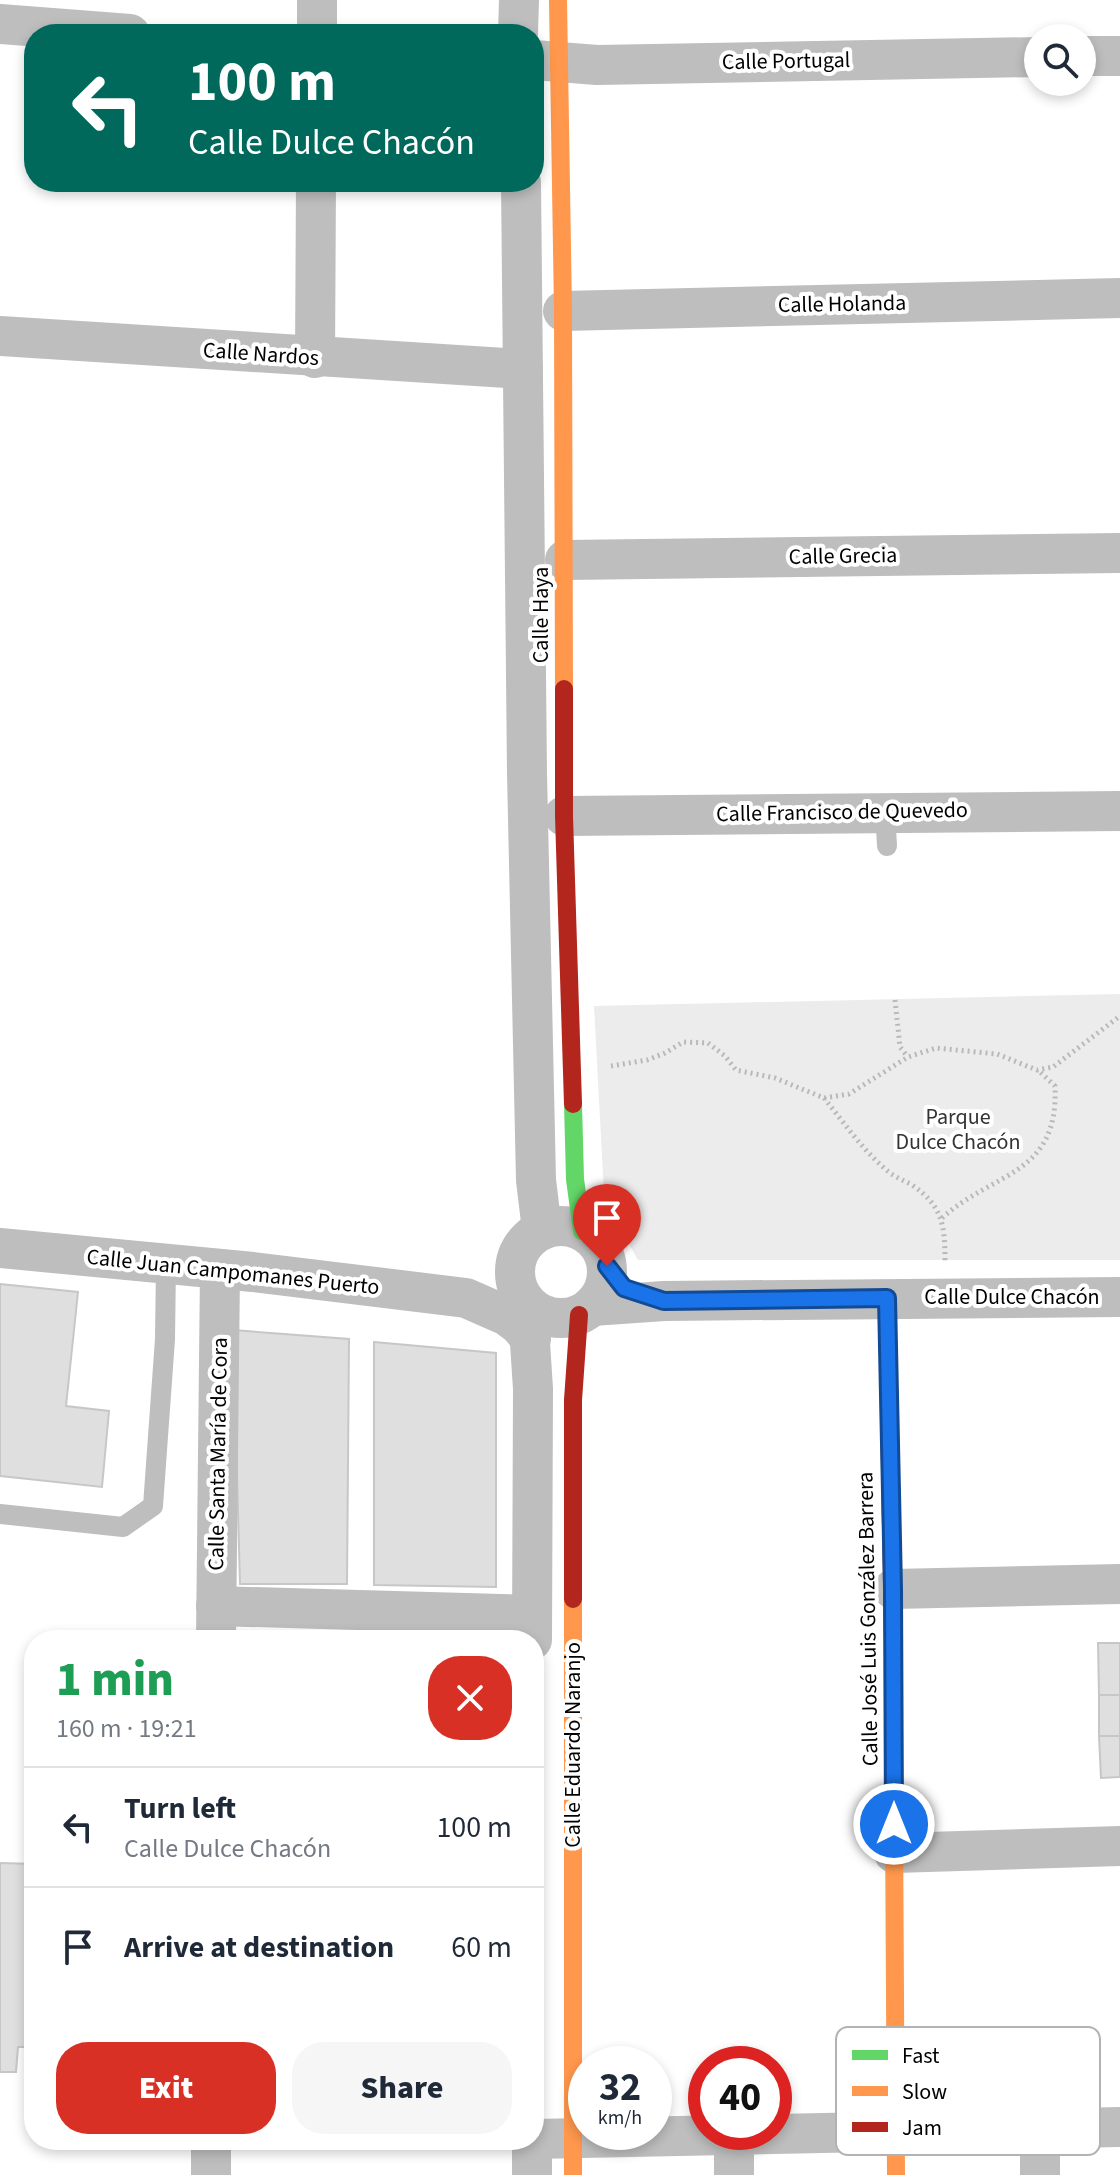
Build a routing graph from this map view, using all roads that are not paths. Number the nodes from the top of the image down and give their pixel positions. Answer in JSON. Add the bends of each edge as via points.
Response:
{"nodes":[{"id":1,"x":317,"y":0,"type":"edge"},
{"id":2,"x":519,"y":0,"type":"edge"},
{"id":3,"x":558,"y":0,"type":"edge"},
{"id":4,"x":0,"y":24,"type":"edge"},
{"id":5,"x":317,"y":24,"type":"edge"},
{"id":6,"x":518,"y":24,"type":"edge"},
{"id":7,"x":24,"y":26,"type":"edge"},
{"id":8,"x":1096,"y":56,"type":"edge"},
{"id":9,"x":1120,"y":56,"type":"edge"},
{"id":10,"x":1024,"y":57,"type":"edge"},
{"id":11,"x":547,"y":61,"type":"edge"},
{"id":12,"x":316,"y":192,"type":"edge"},
{"id":13,"x":521,"y":192,"type":"edge"},
{"id":14,"x":1120,"y":298,"type":"edge"},
{"id":15,"x":563,"y":311,"type":"junction"},
{"id":16,"x":0,"y":336,"type":"edge"},
{"id":17,"x":315,"y":358,"type":"junction"},
{"id":18,"x":523,"y":369,"type":"junction"},
{"id":19,"x":1120,"y":553,"type":"edge"},
{"id":20,"x":565,"y":560,"type":"junction"},
{"id":21,"x":1120,"y":811,"type":"edge"},
{"id":22,"x":564,"y":816,"type":"junction"},
{"id":23,"x":542,"y":1230,"type":"junction"},
{"id":24,"x":582,"y":1231,"type":"junction"},
{"id":25,"x":0,"y":1248,"type":"edge"},
{"id":26,"x":516,"y":1259,"type":"junction"},
{"id":27,"x":166,"y":1264,"type":"junction"},
{"id":28,"x":607,"y":1266,"type":"junction"},
{"id":29,"x":220,"y":1269,"type":"junction"},
{"id":30,"x":1120,"y":1297,"type":"edge"},
{"id":31,"x":466,"y":1298,"type":"junction"},
{"id":32,"x":887,"y":1298,"type":"junction"},
{"id":33,"x":664,"y":1301,"type":"junction"},
{"id":34,"x":585,"y":1311,"type":"junction"},
{"id":35,"x":529,"y":1322,"type":"junction"},
{"id":36,"x":0,"y":1514,"type":"edge"},
{"id":37,"x":1120,"y":1584,"type":"edge"},
{"id":38,"x":893,"y":1589,"type":"junction"},
{"id":39,"x":216,"y":1623,"type":"edge"},
{"id":40,"x":532,"y":1628,"type":"edge"},
{"id":41,"x":1120,"y":1846,"type":"edge"},
{"id":42,"x":894,"y":1853,"type":"junction"},
{"id":43,"x":895,"y":2027,"type":"edge"},
{"id":44,"x":1120,"y":2127,"type":"edge"},
{"id":45,"x":1100,"y":2128,"type":"edge"},
{"id":46,"x":836,"y":2132,"type":"edge"},
{"id":47,"x":792,"y":2134,"type":"edge"},
{"id":48,"x":688,"y":2138,"type":"edge"},
{"id":49,"x":553,"y":2148,"type":"edge"},
{"id":50,"x":211,"y":2150,"type":"edge"},
{"id":51,"x":734,"y":2150,"type":"edge"},
{"id":52,"x":211,"y":2175,"type":"edge"},
{"id":53,"x":532,"y":2175,"type":"edge"},
{"id":54,"x":734,"y":2175,"type":"edge"}],
"edges":[{"from":1,"to":5,"type":"street"},
{"from":2,"to":6,"type":"street"},
{"from":3,"to":11,"type":"street","name":"Calle Haya"},
{"from":4,"to":7,"type":"street"},
{"from":8,"to":9,"type":"street"},
{"from":10,"to":11,"type":"street","name":"Calle Portugal","via":[[597,65]]},
{"from":11,"to":15,"type":"street","name":"Calle Haya"},
{"from":12,"to":17,"type":"street"},
{"from":13,"to":18,"type":"street"},
{"from":14,"to":15,"type":"street","name":"Calle Holanda"},
{"from":15,"to":20,"type":"street","name":"Calle Haya"},
{"from":16,"to":17,"type":"street","name":"Calle Nardos"},
{"from":17,"to":18,"type":"street","name":"Calle Nardos"},
{"from":18,"to":23,"type":"street","via":[[527,773],[536,1180]]},
{"from":19,"to":20,"type":"street","name":"Calle Grecia"},
{"from":20,"to":22,"type":"street","name":"Calle Haya"},
{"from":21,"to":22,"type":"street","name":"Calle Francisco de Quevedo","via":[[886,829]]},
{"from":22,"to":24,"type":"street","name":"Calle Haya","via":[[575,1179]]},
{"from":23,"to":24,"type":"street","via":[[566,1226]]},
{"from":23,"to":26,"type":"street","via":[[529,1238]]},
{"from":24,"to":28,"type":"street","via":[[602,1251]]},
{"from":25,"to":27,"type":"street","name":"Calle Juan Campomanes Puerto"},
{"from":26,"to":31,"type":"street"},
{"from":26,"to":35,"type":"street","via":[[514,1280]]},
{"from":27,"to":29,"type":"street","name":"Calle Juan Campomanes Puerto"},
{"from":27,"to":36,"type":"lane","via":[[153,1506],[123,1527]]},
{"from":28,"to":33,"type":"street","name":"Calle Dulce Chacón","via":[[624,1288]]},
{"from":28,"to":34,"type":"street","via":[[606,1283]]},
{"from":29,"to":31,"type":"street","name":"Calle Juan Campomanes Puerto"},
{"from":29,"to":39,"type":"street","name":"Calle Santa María de Cora"},
{"from":30,"to":32,"type":"street","name":"Calle Dulce Chacón"},
{"from":31,"to":35,"type":"street","name":"Calle Juan Campomanes Puerto","via":[[519,1325]]},
{"from":32,"to":33,"type":"street","name":"Calle Dulce Chacón"},
{"from":32,"to":38,"type":"street","name":"Calle José Luis González Barrera"},
{"from":33,"to":34,"type":"street","name":"Calle Dulce Chacón"},
{"from":34,"to":35,"type":"street","via":[[554,1318],[539,1313]]},
{"from":34,"to":49,"type":"street","name":"Calle Eduardo Naranjo","via":[[573,1400]]},
{"from":35,"to":40,"type":"street"},
{"from":37,"to":38,"type":"street"},
{"from":38,"to":42,"type":"street","name":"Calle José Luis González Barrera"},
{"from":39,"to":40,"type":"street"},
{"from":41,"to":42,"type":"street"},
{"from":42,"to":43,"type":"street","name":"Calle José Luis González Barrera"},
{"from":44,"to":45,"type":"street"},
{"from":46,"to":47,"type":"street"},
{"from":48,"to":49,"type":"street"},
{"from":49,"to":53,"type":"street","name":"Calle Eduardo Naranjo"},
{"from":50,"to":52,"type":"street"},
{"from":51,"to":54,"type":"street"}]}
